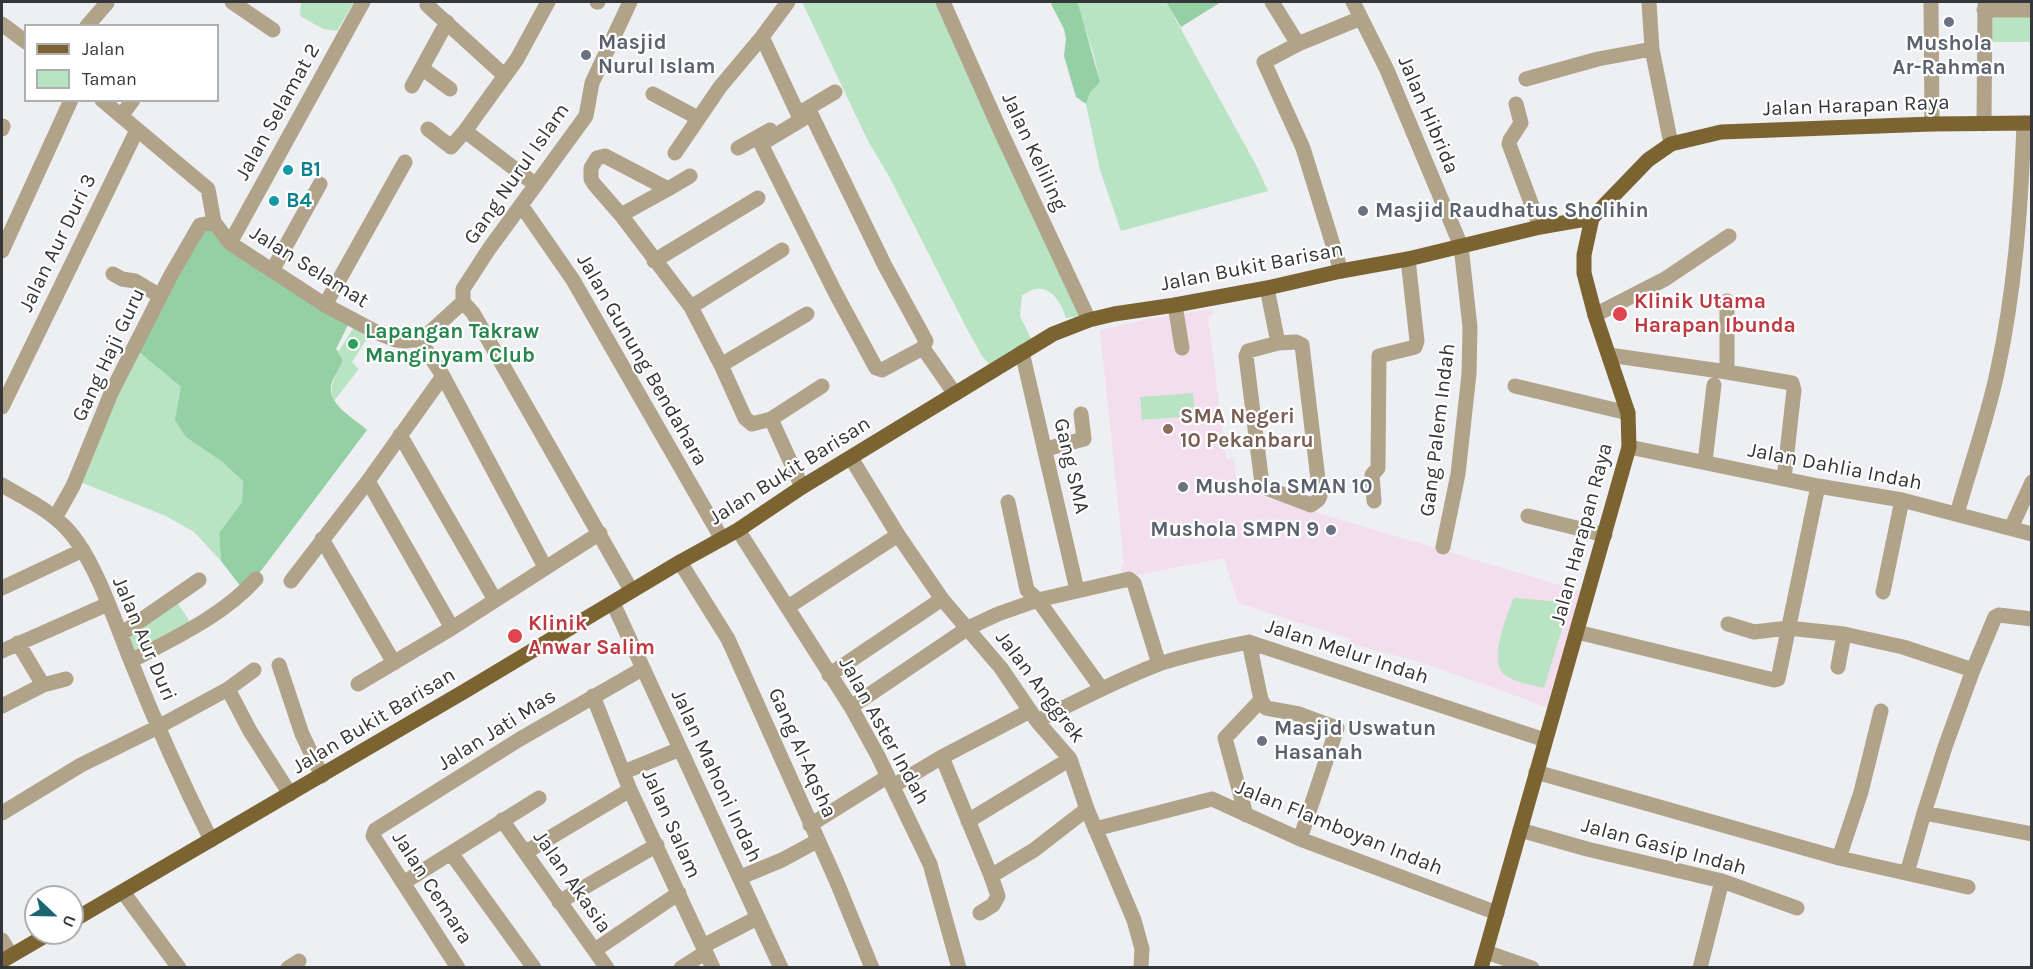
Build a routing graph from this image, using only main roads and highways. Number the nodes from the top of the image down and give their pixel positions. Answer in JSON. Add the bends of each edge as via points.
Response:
{"nodes":[{"id":1,"x":2028,"y":123,"type":"edge"},
{"id":2,"x":1592,"y":218,"type":"junction"},
{"id":3,"x":84,"y":914,"type":"edge"},
{"id":4,"x":29,"y":945,"type":"edge"},
{"id":5,"x":6,"y":958,"type":"edge"},
{"id":6,"x":1483,"y":960,"type":"edge"}],
"edges":[{"from":1,"to":2,"type":"main road","name":"Jalan Harapan Raya","via":[[1721,132],[1671,144],[1648,160]]},
{"from":2,"to":3,"type":"main road","name":"Jalan Bukit Barisan","via":[[1267,288],[1114,314],[1053,334],[738,530]]},
{"from":2,"to":6,"type":"main road","name":"Jalan Harapan Raya","via":[[1584,273],[1628,413],[1629,447]]},
{"from":4,"to":5,"type":"main road"}]}
